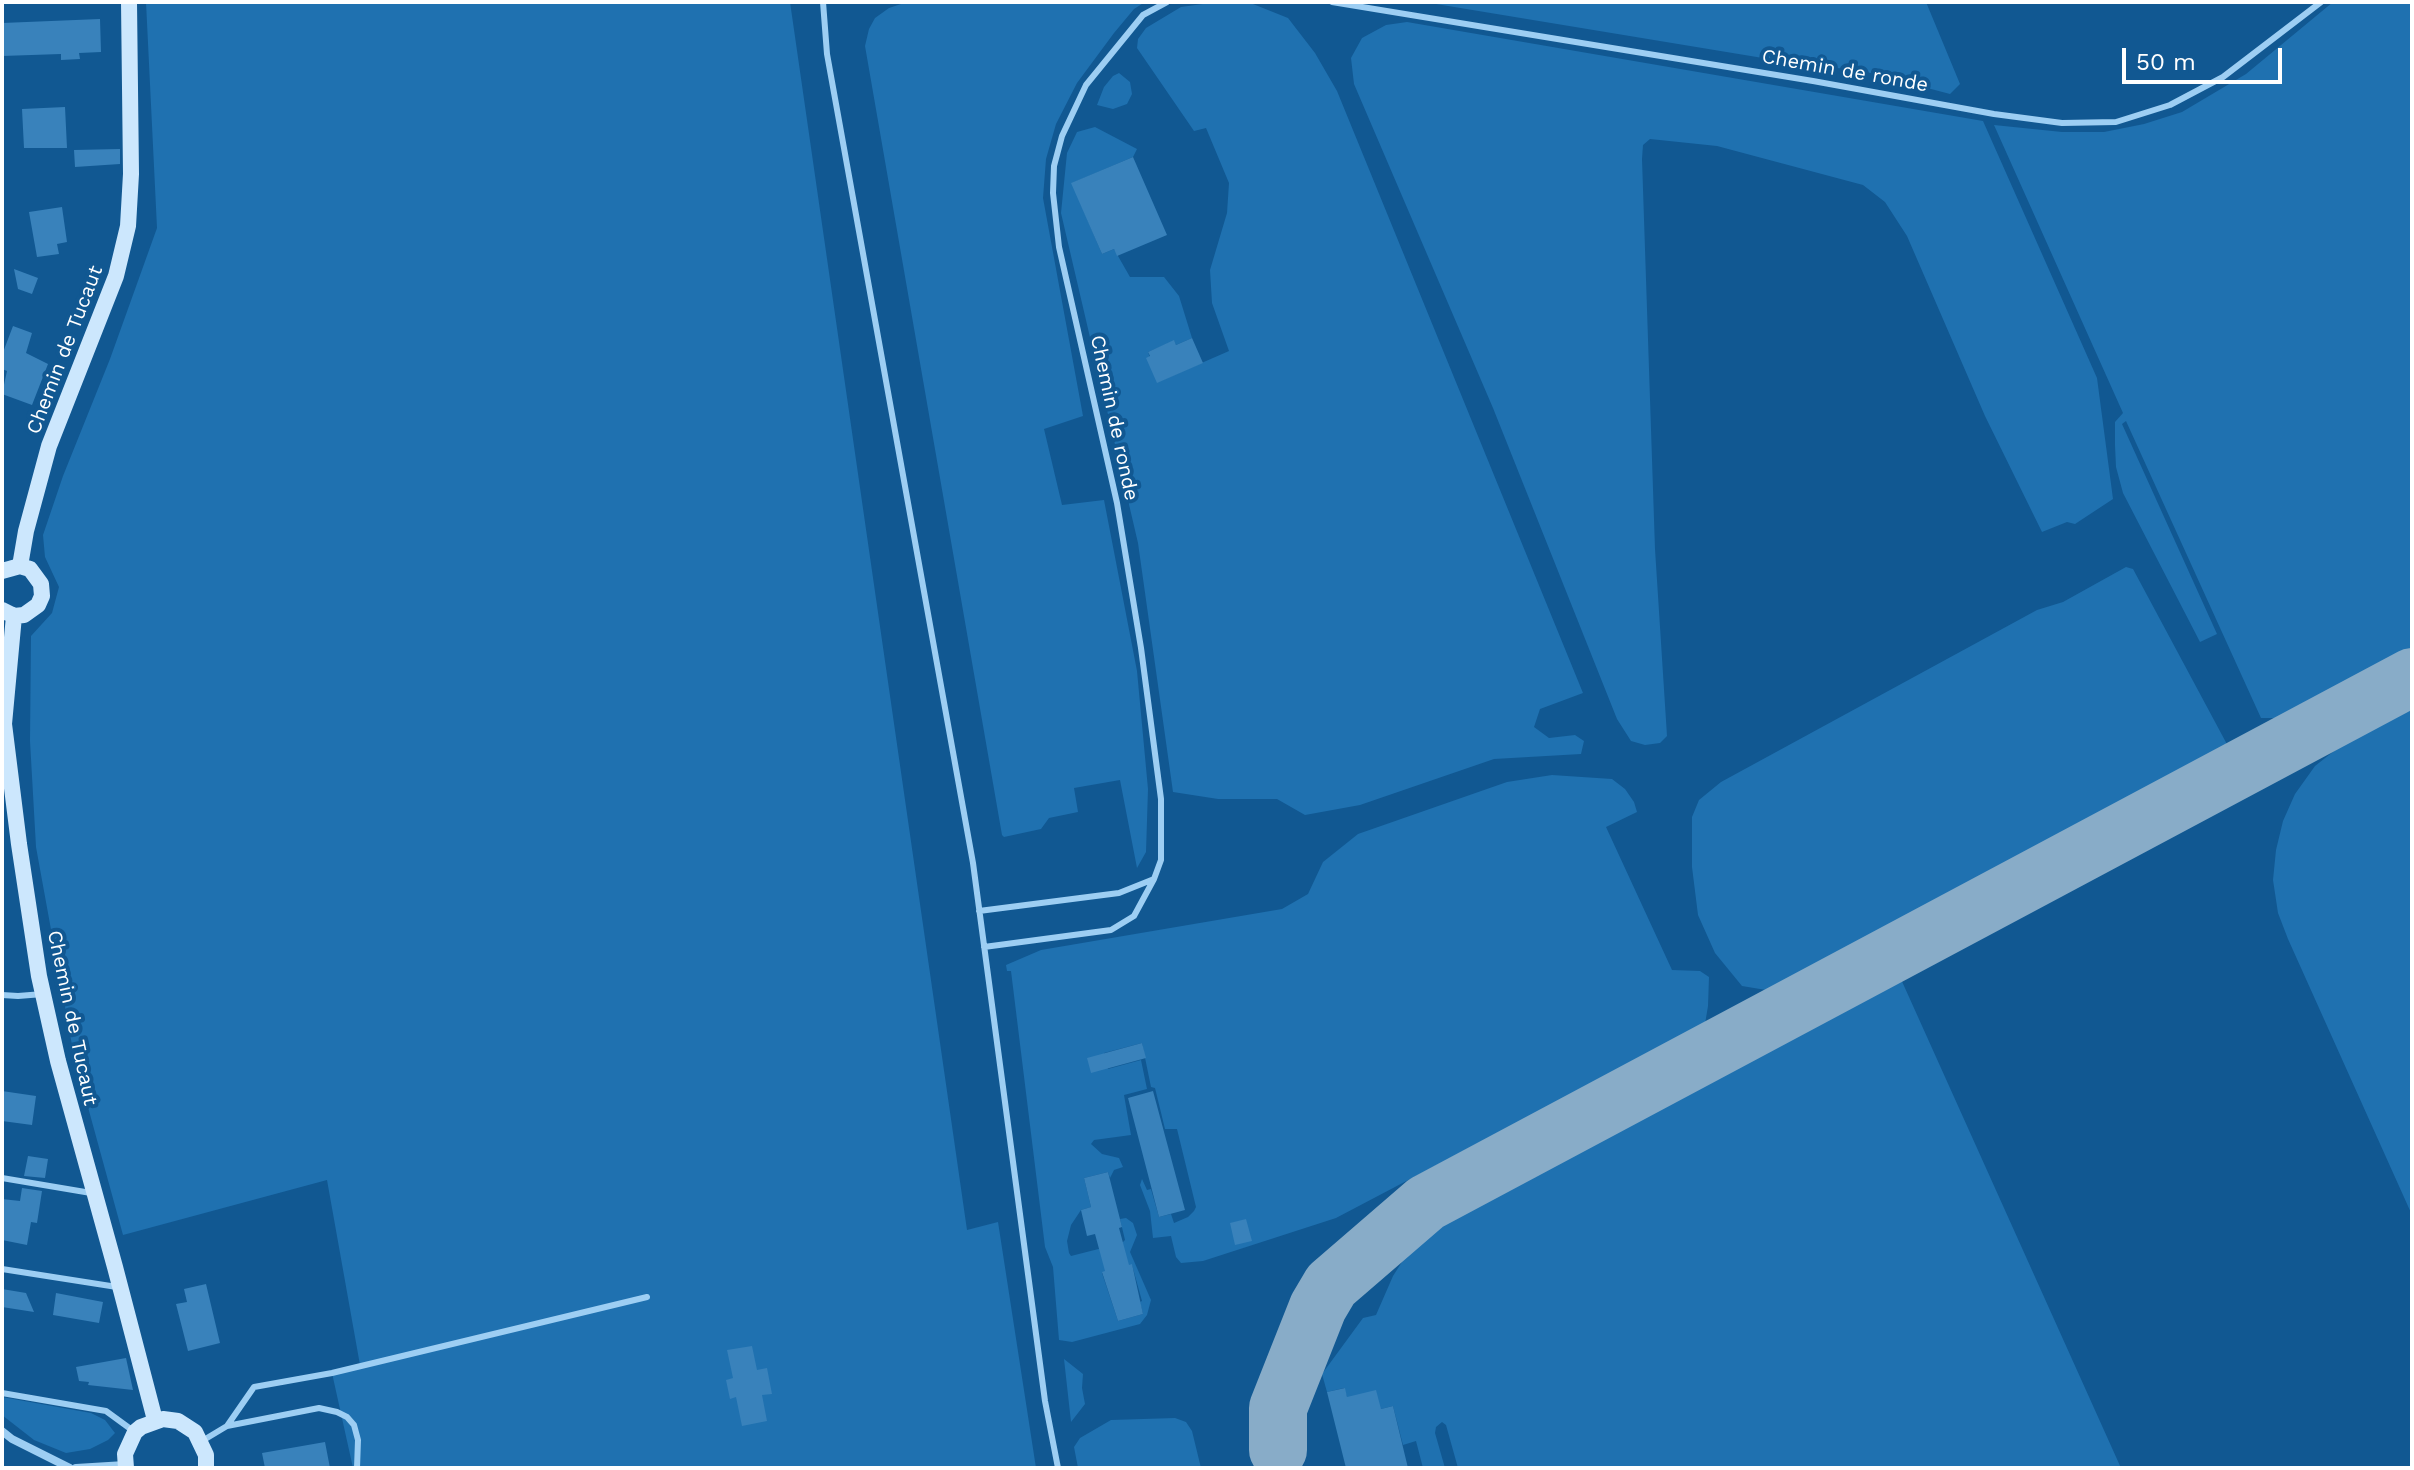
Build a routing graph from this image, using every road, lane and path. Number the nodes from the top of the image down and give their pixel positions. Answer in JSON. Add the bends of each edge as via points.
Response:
{"nodes":[{"id":1,"x":129,"y":2,"type":"edge"},
{"id":2,"x":1167,"y":2,"type":"edge"},
{"id":3,"x":1332,"y":2,"type":"edge"},
{"id":4,"x":2321,"y":2,"type":"edge"},
{"id":5,"x":824,"y":3,"type":"edge"},
{"id":6,"x":20,"y":566,"type":"junction"},
{"id":7,"x":2,"y":571,"type":"edge"},
{"id":8,"x":8,"y":613,"type":"edge"},
{"id":9,"x":1154,"y":879,"type":"junction"},
{"id":10,"x":979,"y":911,"type":"junction"},
{"id":11,"x":984,"y":947,"type":"junction"},
{"id":12,"x":43,"y":994,"type":"junction"},
{"id":13,"x":2,"y":995,"type":"edge"},
{"id":14,"x":2,"y":1178,"type":"edge"},
{"id":15,"x":94,"y":1194,"type":"junction"},
{"id":16,"x":2,"y":1269,"type":"edge"},
{"id":17,"x":121,"y":1287,"type":"junction"},
{"id":18,"x":647,"y":1297,"type":"dead end"},
{"id":19,"x":2,"y":1393,"type":"edge"},
{"id":20,"x":155,"y":1420,"type":"junction"},
{"id":21,"x":227,"y":1426,"type":"junction"},
{"id":22,"x":2,"y":1431,"type":"edge"},
{"id":23,"x":135,"y":1432,"type":"junction"},
{"id":24,"x":202,"y":1441,"type":"junction"},
{"id":25,"x":126,"y":1466,"type":"edge"},
{"id":26,"x":73,"y":1468,"type":"edge"},
{"id":27,"x":206,"y":1468,"type":"edge"},
{"id":28,"x":357,"y":1468,"type":"edge"},
{"id":29,"x":1058,"y":1468,"type":"edge"}],
"edges":[{"from":1,"to":6,"type":"main road","name":"Chemin de Tucaut","via":[[128,226],[116,276],[49,446]]},
{"from":2,"to":9,"type":"lane","name":"Chemin de ronde","via":[[1143,15],[1086,85],[1062,136],[1053,193],[1059,247],[1117,503],[1141,648],[1161,799],[1161,860]]},
{"from":3,"to":4,"type":"lane","name":"Chemin de ronde","via":[[2062,123],[2116,122],[2170,105],[2223,77]]},
{"from":5,"to":10,"type":"lane","via":[[827,54]]},
{"from":6,"to":7,"type":"main road"},
{"from":6,"to":8,"type":"main road","via":[[37,575],[42,596],[31,611]]},
{"from":8,"to":12,"type":"main road","name":"Chemin de Tucaut","via":[[4,724]]},
{"from":9,"to":10,"type":"lane","via":[[1119,893]]},
{"from":9,"to":11,"type":"lane","name":"Chemin de ronde","via":[[1134,916],[1111,930]]},
{"from":10,"to":11,"type":"lane"},
{"from":11,"to":29,"type":"lane"},
{"from":12,"to":13,"type":"lane"},
{"from":12,"to":15,"type":"main road","name":"Chemin de Tucaut"},
{"from":14,"to":15,"type":"lane"},
{"from":15,"to":17,"type":"main road","name":"Chemin de Tucaut"},
{"from":16,"to":17,"type":"lane"},
{"from":17,"to":20,"type":"main road","name":"Chemin de Tucaut"},
{"from":18,"to":21,"type":"lane","via":[[254,1387]]},
{"from":19,"to":23,"type":"lane","via":[[106,1411]]},
{"from":20,"to":23,"type":"main road"},
{"from":20,"to":24,"type":"main road","via":[[184,1423]]},
{"from":21,"to":24,"type":"lane"},
{"from":21,"to":28,"type":"lane","via":[[319,1408],[337,1412],[354,1425]]},
{"from":22,"to":26,"type":"street"},
{"from":23,"to":25,"type":"main road"},
{"from":24,"to":27,"type":"main road"},
{"from":25,"to":26,"type":"street"}]}
